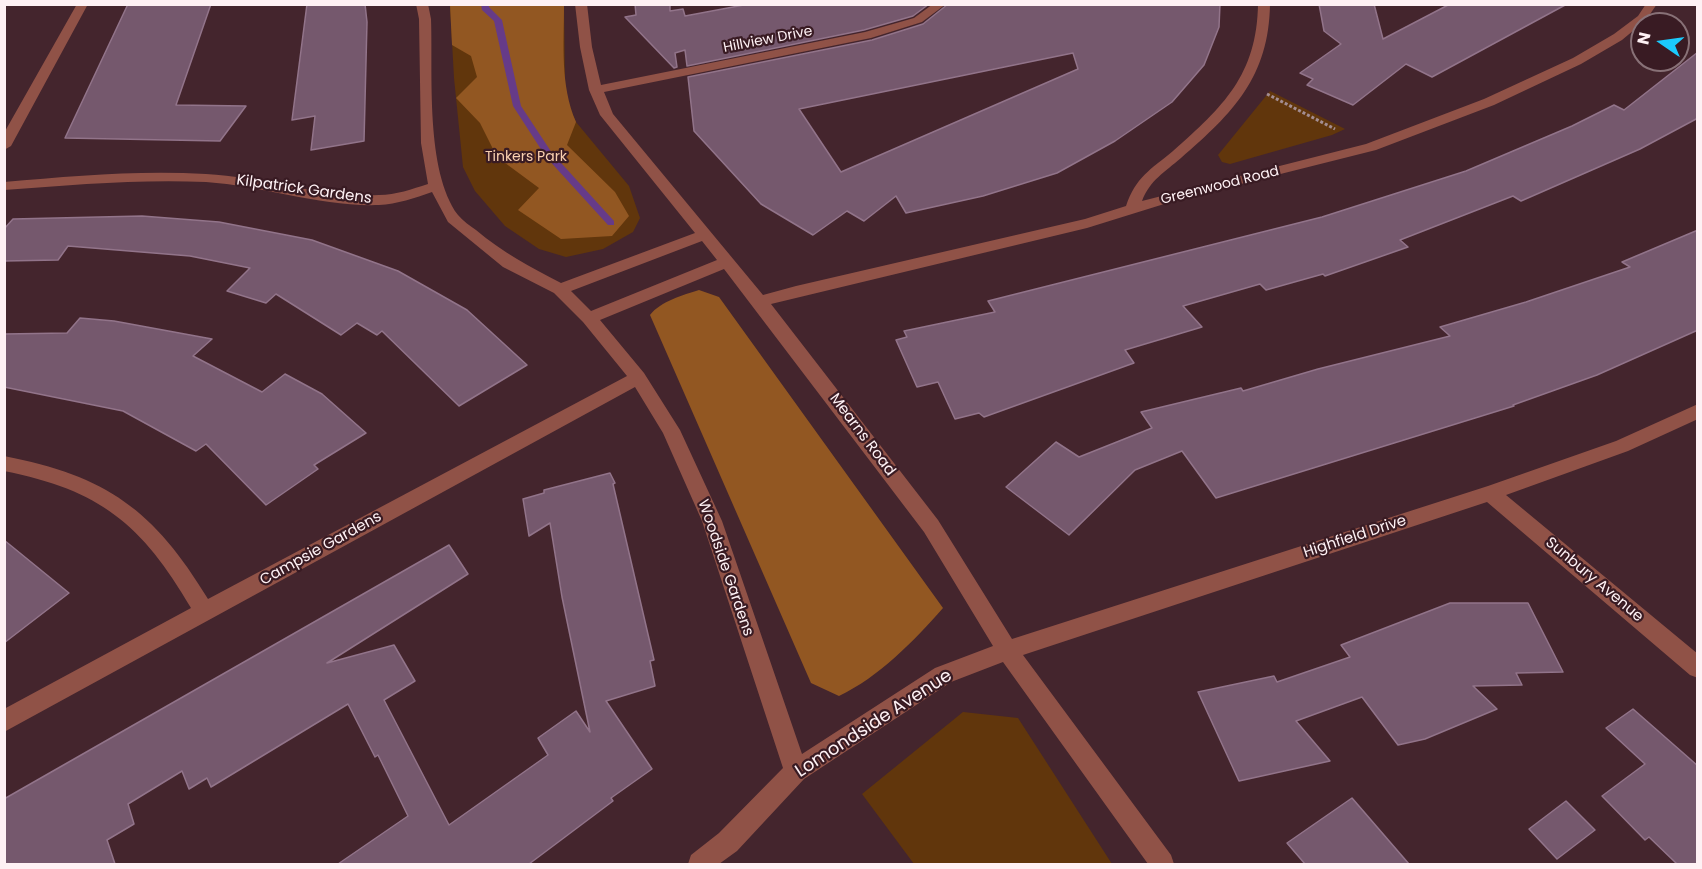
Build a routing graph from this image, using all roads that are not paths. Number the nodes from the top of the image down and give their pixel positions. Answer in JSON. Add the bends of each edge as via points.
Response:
{"nodes":[{"id":1,"x":83,"y":4,"type":"edge"},
{"id":2,"x":422,"y":4,"type":"edge"},
{"id":3,"x":581,"y":4,"type":"edge"},
{"id":4,"x":941,"y":4,"type":"edge"},
{"id":5,"x":1264,"y":4,"type":"edge"},
{"id":6,"x":1652,"y":4,"type":"edge"},
{"id":7,"x":595,"y":90,"type":"junction"},
{"id":8,"x":4,"y":146,"type":"edge"},
{"id":9,"x":4,"y":186,"type":"edge"},
{"id":10,"x":436,"y":186,"type":"junction"},
{"id":11,"x":1133,"y":208,"type":"junction"},
{"id":12,"x":703,"y":235,"type":"junction"},
{"id":13,"x":726,"y":262,"type":"junction"},
{"id":14,"x":560,"y":289,"type":"junction"},
{"id":15,"x":760,"y":302,"type":"junction"},
{"id":16,"x":589,"y":318,"type":"junction"},
{"id":17,"x":638,"y":378,"type":"junction"},
{"id":18,"x":1698,"y":411,"type":"edge"},
{"id":19,"x":4,"y":463,"type":"edge"},
{"id":20,"x":1490,"y":493,"type":"junction"},
{"id":21,"x":205,"y":612,"type":"junction"},
{"id":22,"x":1007,"y":650,"type":"junction"},
{"id":23,"x":1698,"y":668,"type":"edge"},
{"id":24,"x":4,"y":721,"type":"edge"},
{"id":25,"x":796,"y":771,"type":"junction"},
{"id":26,"x":700,"y":864,"type":"edge"},
{"id":27,"x":1162,"y":864,"type":"edge"}],
"edges":[{"from":1,"to":8,"type":"street"},
{"from":2,"to":10,"type":"street","via":[[428,143]]},
{"from":3,"to":7,"type":"street","name":"Mearns Road","via":[[582,32]]},
{"from":4,"to":7,"type":"street","name":"Hillview Drive","via":[[918,20],[867,35]]},
{"from":5,"to":11,"type":"street","via":[[1264,34],[1246,83],[1228,106],[1145,181]]},
{"from":6,"to":11,"type":"street","name":"Greenwood Road","via":[[1642,18],[1618,37],[1489,102],[1371,147]]},
{"from":7,"to":12,"type":"street","name":"Mearns Road","via":[[607,115]]},
{"from":9,"to":10,"type":"street","name":"Kilpatrick Gardens","via":[[118,177],[196,178],[247,182],[346,199],[380,200]]},
{"from":10,"to":14,"type":"street","via":[[453,219],[473,236],[508,263]]},
{"from":11,"to":15,"type":"street","name":"Greenwood Road","via":[[1087,223]]},
{"from":12,"to":13,"type":"street","name":"Mearns Road"},
{"from":12,"to":14,"type":"street"},
{"from":13,"to":15,"type":"street","name":"Mearns Road"},
{"from":13,"to":16,"type":"street"},
{"from":14,"to":16,"type":"street"},
{"from":15,"to":22,"type":"street","name":"Mearns Road","via":[[931,526]]},
{"from":16,"to":17,"type":"street","name":"Woodside Gardens"},
{"from":17,"to":21,"type":"street","name":"Campsie Gardens"},
{"from":17,"to":25,"type":"street","name":"Woodside Gardens","via":[[671,430],[712,521]]},
{"from":18,"to":20,"type":"street","name":"Highfield Drive","via":[[1622,446]]},
{"from":19,"to":21,"type":"street","via":[[78,482],[118,503],[155,538],[187,580]]},
{"from":20,"to":22,"type":"street","name":"Highfield Drive"},
{"from":20,"to":23,"type":"street","name":"Sunbury Avenue"},
{"from":21,"to":24,"type":"street","name":"Campsie Gardens"},
{"from":22,"to":25,"type":"street","name":"Lomondside Avenue","via":[[943,675]]},
{"from":22,"to":27,"type":"street","name":"Mearns Road"},
{"from":25,"to":26,"type":"street","name":"Lomondside Avenue","via":[[728,842]]}]}
